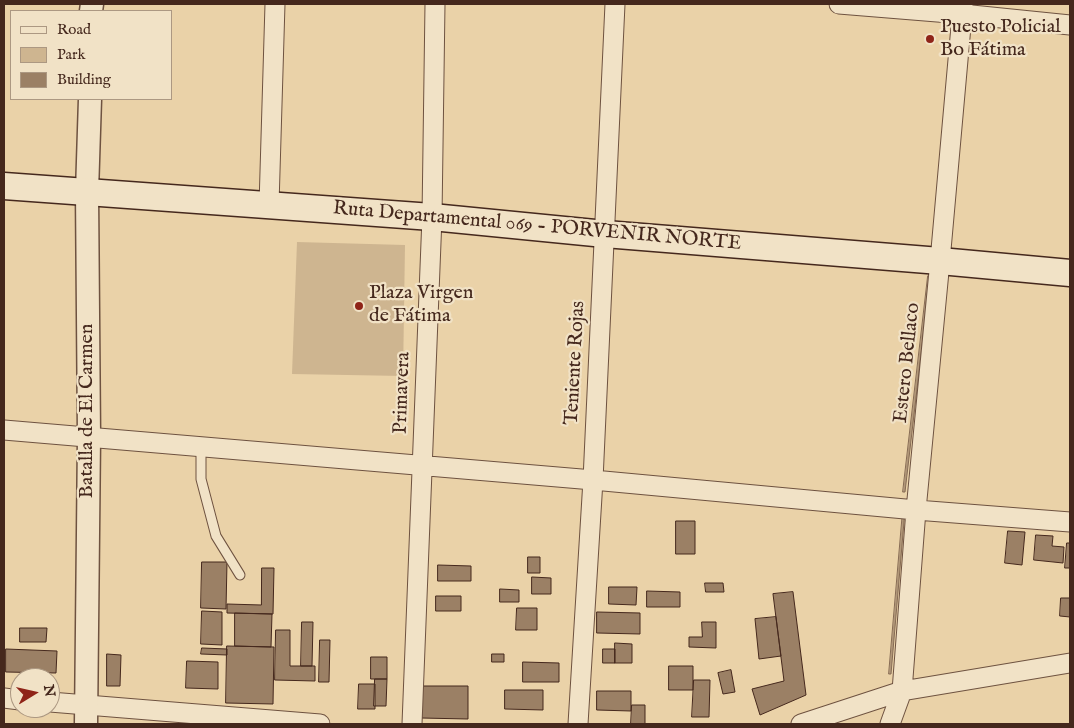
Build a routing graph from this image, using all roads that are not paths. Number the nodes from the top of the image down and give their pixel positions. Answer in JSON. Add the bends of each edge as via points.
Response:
{"nodes":[{"id":1,"x":275,"y":4,"type":"edge"},
{"id":2,"x":435,"y":4,"type":"edge"},
{"id":3,"x":615,"y":4,"type":"edge"},
{"id":4,"x":839,"y":4,"type":"edge"},
{"id":5,"x":963,"y":9,"type":"edge"},
{"id":6,"x":1070,"y":25,"type":"edge"},
{"id":7,"x":90,"y":100,"type":"edge"},
{"id":8,"x":4,"y":186,"type":"edge"},
{"id":9,"x":87,"y":192,"type":"junction"},
{"id":10,"x":269,"y":205,"type":"junction"},
{"id":11,"x":432,"y":217,"type":"junction"},
{"id":12,"x":605,"y":234,"type":"junction"},
{"id":13,"x":940,"y":261,"type":"junction"},
{"id":14,"x":1070,"y":273,"type":"edge"},
{"id":15,"x":4,"y":430,"type":"edge"},
{"id":16,"x":89,"y":437,"type":"junction"},
{"id":17,"x":201,"y":447,"type":"junction"},
{"id":18,"x":422,"y":466,"type":"junction"},
{"id":19,"x":593,"y":480,"type":"junction"},
{"id":20,"x":916,"y":510,"type":"junction"},
{"id":21,"x":1070,"y":522,"type":"edge"},
{"id":22,"x":240,"y":575,"type":"dead end"},
{"id":23,"x":1070,"y":663,"type":"edge"},
{"id":24,"x":902,"y":691,"type":"junction"},
{"id":25,"x":60,"y":706,"type":"edge"},
{"id":26,"x":86,"y":715,"type":"edge"},
{"id":27,"x":320,"y":724,"type":"edge"},
{"id":28,"x":412,"y":724,"type":"edge"},
{"id":29,"x":578,"y":724,"type":"edge"},
{"id":30,"x":801,"y":724,"type":"edge"},
{"id":31,"x":890,"y":724,"type":"edge"}],
"edges":[{"from":1,"to":10,"type":"street"},
{"from":2,"to":11,"type":"street","name":"Primavera"},
{"from":3,"to":12,"type":"street","name":"Teniente Rojas"},
{"from":4,"to":5,"type":"street"},
{"from":5,"to":6,"type":"street"},
{"from":5,"to":13,"type":"street","name":"Estero Bellaco"},
{"from":7,"to":9,"type":"street","name":"Batalla de El Carmen"},
{"from":8,"to":9,"type":"main road","name":"Ruta Departamental 069 - PORVENIR NORTE"},
{"from":9,"to":10,"type":"main road","name":"Ruta Departamental 069 - PORVENIR NORTE"},
{"from":9,"to":16,"type":"street","name":"Batalla de El Carmen"},
{"from":10,"to":11,"type":"main road","name":"Ruta Departamental 069 - PORVENIR NORTE"},
{"from":11,"to":12,"type":"main road","name":"Ruta Departamental 069 - PORVENIR NORTE"},
{"from":11,"to":18,"type":"street","name":"Primavera"},
{"from":12,"to":13,"type":"main road","name":"Ruta Departamental 069 - PORVENIR NORTE"},
{"from":12,"to":19,"type":"street","name":"Teniente Rojas"},
{"from":13,"to":14,"type":"main road","name":"Ruta Departamental 069 - PORVENIR NORTE"},
{"from":13,"to":20,"type":"street","name":"Estero Bellaco"},
{"from":15,"to":16,"type":"street"},
{"from":16,"to":17,"type":"street"},
{"from":16,"to":26,"type":"street","name":"Batalla de El Carmen"},
{"from":17,"to":18,"type":"street"},
{"from":17,"to":22,"type":"lane","via":[[201,479],[216,536]]},
{"from":18,"to":19,"type":"street"},
{"from":18,"to":28,"type":"street","name":"Primavera"},
{"from":19,"to":20,"type":"street"},
{"from":19,"to":29,"type":"street","name":"Teniente Rojas"},
{"from":20,"to":21,"type":"street"},
{"from":20,"to":24,"type":"street","name":"Estero Bellaco"},
{"from":23,"to":24,"type":"street"},
{"from":24,"to":30,"type":"street"},
{"from":24,"to":31,"type":"street","name":"Estero Bellaco"},
{"from":25,"to":26,"type":"street"},
{"from":26,"to":27,"type":"street"}]}
